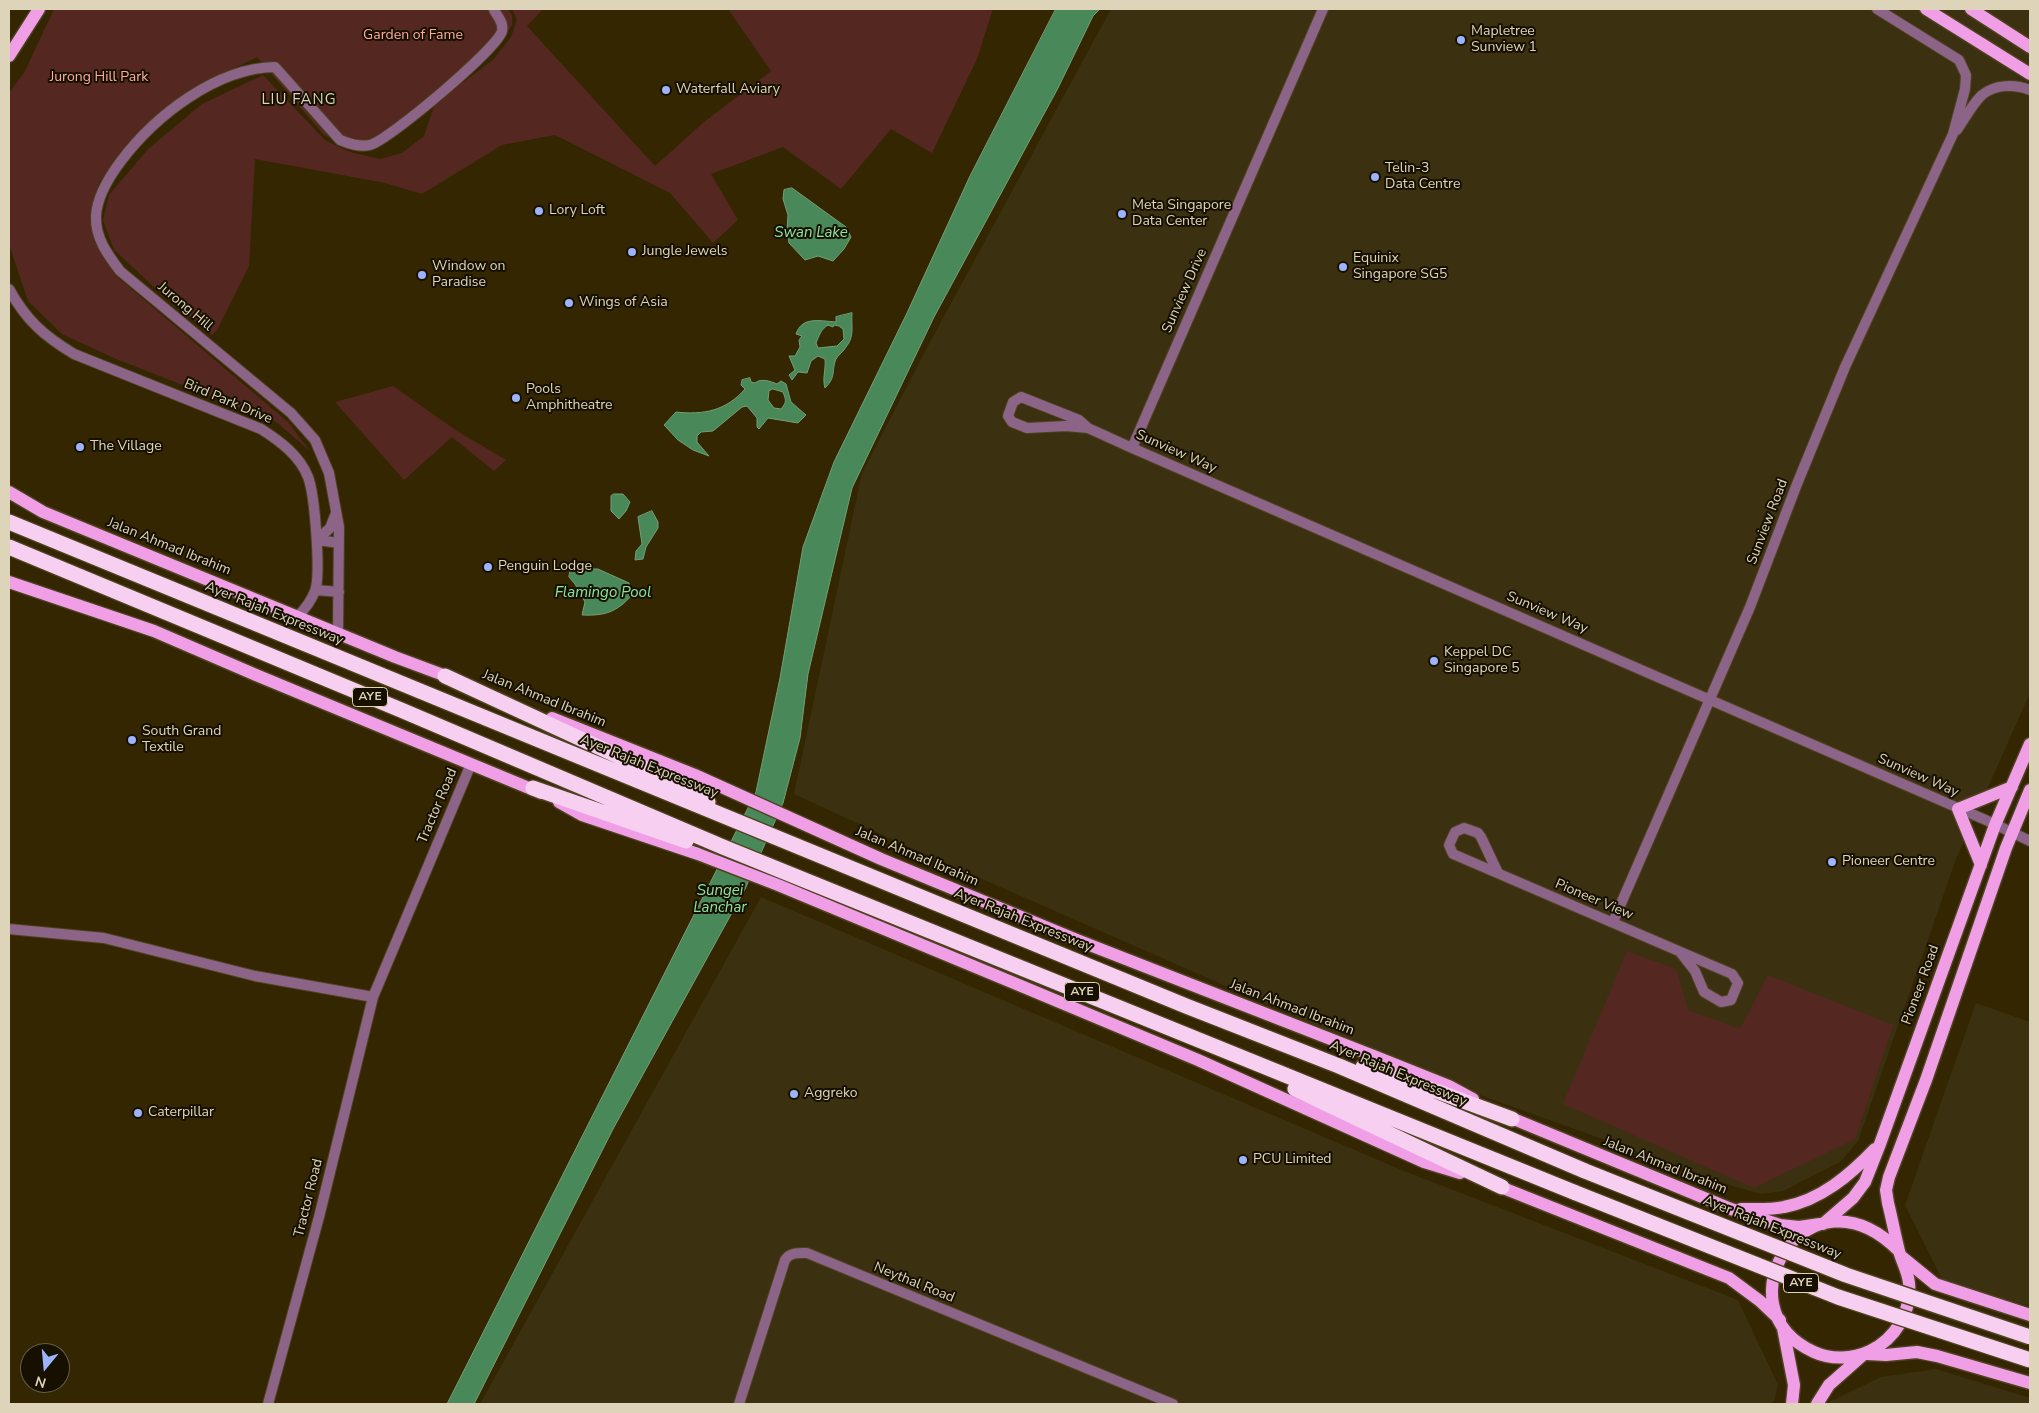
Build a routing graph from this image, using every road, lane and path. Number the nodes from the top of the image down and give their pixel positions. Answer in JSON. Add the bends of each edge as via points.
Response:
{"nodes":[{"id":1,"x":39,"y":9,"type":"edge"},
{"id":2,"x":1322,"y":9,"type":"edge"},
{"id":3,"x":1877,"y":9,"type":"edge"},
{"id":4,"x":1926,"y":9,"type":"edge"},
{"id":5,"x":1970,"y":9,"type":"edge"},
{"id":6,"x":494,"y":10,"type":"dead end"},
{"id":7,"x":2030,"y":47,"type":"edge"},
{"id":8,"x":1993,"y":50,"type":"junction"},
{"id":9,"x":9,"y":56,"type":"edge"},
{"id":10,"x":2030,"y":74,"type":"edge"},
{"id":11,"x":2030,"y":82,"type":"edge"},
{"id":12,"x":2030,"y":90,"type":"edge"},
{"id":13,"x":1953,"y":134,"type":"junction"},
{"id":14,"x":9,"y":289,"type":"edge"},
{"id":15,"x":1088,"y":428,"type":"junction"},
{"id":16,"x":1132,"y":448,"type":"junction"},
{"id":17,"x":9,"y":492,"type":"edge"},
{"id":18,"x":337,"y":512,"type":"junction"},
{"id":19,"x":9,"y":522,"type":"edge"},
{"id":20,"x":316,"y":540,"type":"junction"},
{"id":21,"x":339,"y":543,"type":"junction"},
{"id":22,"x":12,"y":548,"type":"edge"},
{"id":23,"x":9,"y":582,"type":"edge"},
{"id":24,"x":316,"y":590,"type":"junction"},
{"id":25,"x":338,"y":592,"type":"junction"},
{"id":26,"x":298,"y":616,"type":"junction"},
{"id":27,"x":338,"y":633,"type":"junction"},
{"id":28,"x":445,"y":676,"type":"junction"},
{"id":29,"x":1710,"y":698,"type":"junction"},
{"id":30,"x":2030,"y":744,"type":"edge"},
{"id":31,"x":471,"y":764,"type":"junction"},
{"id":32,"x":2012,"y":787,"type":"junction"},
{"id":33,"x":533,"y":788,"type":"junction"},
{"id":34,"x":2030,"y":790,"type":"edge"},
{"id":35,"x":1958,"y":809,"type":"junction"},
{"id":36,"x":725,"y":815,"type":"junction"},
{"id":37,"x":1995,"y":825,"type":"junction"},
{"id":38,"x":2012,"y":832,"type":"junction"},
{"id":39,"x":2030,"y":841,"type":"edge"},
{"id":40,"x":723,"y":847,"type":"junction"},
{"id":41,"x":1981,"y":865,"type":"junction"},
{"id":42,"x":1498,"y":873,"type":"junction"},
{"id":43,"x":1613,"y":922,"type":"junction"},
{"id":44,"x":9,"y":929,"type":"edge"},
{"id":45,"x":1680,"y":952,"type":"junction"},
{"id":46,"x":373,"y":997,"type":"junction"},
{"id":47,"x":1246,"y":1060,"type":"junction"},
{"id":48,"x":1339,"y":1066,"type":"junction"},
{"id":49,"x":1512,"y":1120,"type":"junction"},
{"id":50,"x":1880,"y":1144,"type":"junction"},
{"id":51,"x":1502,"y":1187,"type":"junction"},
{"id":52,"x":1731,"y":1209,"type":"junction"},
{"id":53,"x":1822,"y":1224,"type":"junction"},
{"id":54,"x":1900,"y":1253,"type":"junction"},
{"id":55,"x":2030,"y":1315,"type":"edge"},
{"id":56,"x":1781,"y":1322,"type":"junction"},
{"id":57,"x":2030,"y":1337,"type":"edge"},
{"id":58,"x":1864,"y":1354,"type":"junction"},
{"id":59,"x":2030,"y":1360,"type":"edge"},
{"id":60,"x":2030,"y":1384,"type":"edge"},
{"id":61,"x":268,"y":1404,"type":"edge"},
{"id":62,"x":740,"y":1404,"type":"edge"},
{"id":63,"x":1172,"y":1404,"type":"edge"},
{"id":64,"x":1792,"y":1404,"type":"edge"},
{"id":65,"x":1816,"y":1404,"type":"edge"}],
"edges":[{"from":1,"to":9,"type":"main road"},
{"from":2,"to":16,"type":"street","name":"Sunview Drive"},
{"from":3,"to":13,"type":"street","name":"Sunview Road","via":[[1959,60],[1964,67],[1965,89]]},
{"from":4,"to":8,"type":"main road"},
{"from":5,"to":7,"type":"main road"},
{"from":6,"to":18,"type":"street","name":"Jurong Hill","via":[[502,22],[499,38],[485,54],[384,138],[371,144],[353,145],[340,140],[275,67],[261,67],[227,77],[161,116],[135,142],[111,174],[100,198],[97,228],[105,249],[120,271],[302,424],[324,457]]},
{"from":8,"to":10,"type":"main road"},
{"from":8,"to":11,"type":"main road"},
{"from":12,"to":13,"type":"street","name":"Sunview Road","via":[[2020,85],[2008,85],[1982,95]]},
{"from":13,"to":29,"type":"street","name":"Sunview Road","via":[[1845,367],[1750,607]]},
{"from":14,"to":20,"type":"street","name":"Bird Park Drive","via":[[35,326],[74,354],[261,429],[280,441],[308,477]]},
{"from":15,"to":15,"type":"street","name":"Sunview Way","via":[[1027,428],[1012,422],[1008,416],[1014,400],[1021,397],[1079,420]]},
{"from":15,"to":16,"type":"street","name":"Sunview Way"},
{"from":16,"to":29,"type":"street","name":"Sunview Way"},
{"from":17,"to":26,"type":"main road","name":"Jalan Ahmad Ibrahim","via":[[43,512]]},
{"from":18,"to":20,"type":"street","via":[[330,528]]},
{"from":18,"to":21,"type":"street","name":"Jurong Hill"},
{"from":19,"to":36,"type":"highway","name":"Ayer Rajah Expressway","number":"AYE"},
{"from":20,"to":21,"type":"street"},
{"from":20,"to":24,"type":"street","name":"Bird Park Drive"},
{"from":21,"to":25,"type":"street","name":"Jurong Hill"},
{"from":22,"to":40,"type":"highway","number":"AYE"},
{"from":23,"to":31,"type":"main road","via":[[154,631]]},
{"from":24,"to":25,"type":"street"},
{"from":24,"to":26,"type":"street"},
{"from":25,"to":27,"type":"street","name":"Jurong Hill"},
{"from":26,"to":27,"type":"main road","name":"Jalan Ahmad Ibrahim"},
{"from":27,"to":28,"type":"main road","name":"Jalan Ahmad Ibrahim"},
{"from":28,"to":36,"type":"highway","via":[[691,790]]},
{"from":28,"to":49,"type":"main road","name":"Jalan Ahmad Ibrahim","via":[[695,775],[881,859],[1068,936],[1449,1086]]},
{"from":29,"to":35,"type":"street","name":"Sunview Way"},
{"from":29,"to":43,"type":"street","name":"Sunview Road"},
{"from":30,"to":32,"type":"main road","name":"Pioneer Road"},
{"from":31,"to":33,"type":"main road"},
{"from":31,"to":46,"type":"street","name":"Tractor Road"},
{"from":32,"to":35,"type":"main road"},
{"from":32,"to":37,"type":"main road","name":"Pioneer Road"},
{"from":33,"to":40,"type":"highway","via":[[704,847]]},
{"from":33,"to":51,"type":"main road","via":[[582,815],[698,854],[1034,991],[1198,1060],[1424,1162]]},
{"from":34,"to":38,"type":"main road"},
{"from":35,"to":37,"type":"street","name":"Sunview Way"},
{"from":35,"to":41,"type":"main road"},
{"from":36,"to":48,"type":"highway","name":"Ayer Rajah Expressway","number":"AYE"},
{"from":37,"to":38,"type":"street","name":"Sunview Way"},
{"from":37,"to":41,"type":"main road","name":"Pioneer Road"},
{"from":38,"to":39,"type":"street","name":"Sunview Way"},
{"from":38,"to":54,"type":"main road","via":[[1889,1177],[1886,1190]]},
{"from":40,"to":47,"type":"highway","number":"AYE"},
{"from":41,"to":50,"type":"main road","name":"Pioneer Road"},
{"from":42,"to":42,"type":"street","name":"Pioneer View","via":[[1453,854],[1449,845],[1455,832],[1464,828],[1478,833]]},
{"from":42,"to":43,"type":"street","name":"Pioneer View"},
{"from":43,"to":45,"type":"street","name":"Pioneer View"},
{"from":44,"to":46,"type":"street","via":[[104,938],[255,976]]},
{"from":45,"to":45,"type":"street","name":"Pioneer View","via":[[1735,977],[1738,983],[1731,1000],[1721,1002],[1704,992],[1695,970]]},
{"from":46,"to":61,"type":"street","name":"Tractor Road","via":[[319,1217]]},
{"from":47,"to":51,"type":"highway","via":[[1300,1092]]},
{"from":47,"to":59,"type":"highway","number":"AYE","bridge":true,"via":[[1838,1298]]},
{"from":48,"to":49,"type":"highway","via":[[1359,1066]]},
{"from":48,"to":57,"type":"highway","name":"Ayer Rajah Expressway","number":"AYE","bridge":true,"via":[[1585,1171],[1846,1275]]},
{"from":49,"to":52,"type":"main road","name":"Jalan Ahmad Ibrahim"},
{"from":50,"to":52,"type":"main road","via":[[1851,1174],[1807,1199],[1785,1207]]},
{"from":50,"to":53,"type":"main road","name":"Pioneer Road","via":[[1865,1182],[1853,1198]]},
{"from":51,"to":56,"type":"main road","via":[[1729,1278]]},
{"from":52,"to":53,"type":"main road","name":"Jalan Ahmad Ibrahim","via":[[1780,1225]]},
{"from":53,"to":54,"type":"main road","via":[[1851,1222],[1866,1226],[1879,1233]]},
{"from":53,"to":56,"type":"main road","via":[[1794,1239],[1777,1263],[1772,1292]]},
{"from":54,"to":55,"type":"main road","via":[[1935,1284]]},
{"from":54,"to":58,"type":"main road","via":[[1909,1284],[1906,1313],[1890,1338]]},
{"from":56,"to":58,"type":"main road","via":[[1789,1335],[1816,1353],[1849,1358]]},
{"from":56,"to":64,"type":"main road","via":[[1794,1385]]},
{"from":58,"to":60,"type":"main road","via":[[1923,1354]]},
{"from":58,"to":65,"type":"main road","via":[[1829,1385]]},
{"from":62,"to":63,"type":"street","name":"Neythal Road","via":[[785,1260],[800,1253]]}]}
